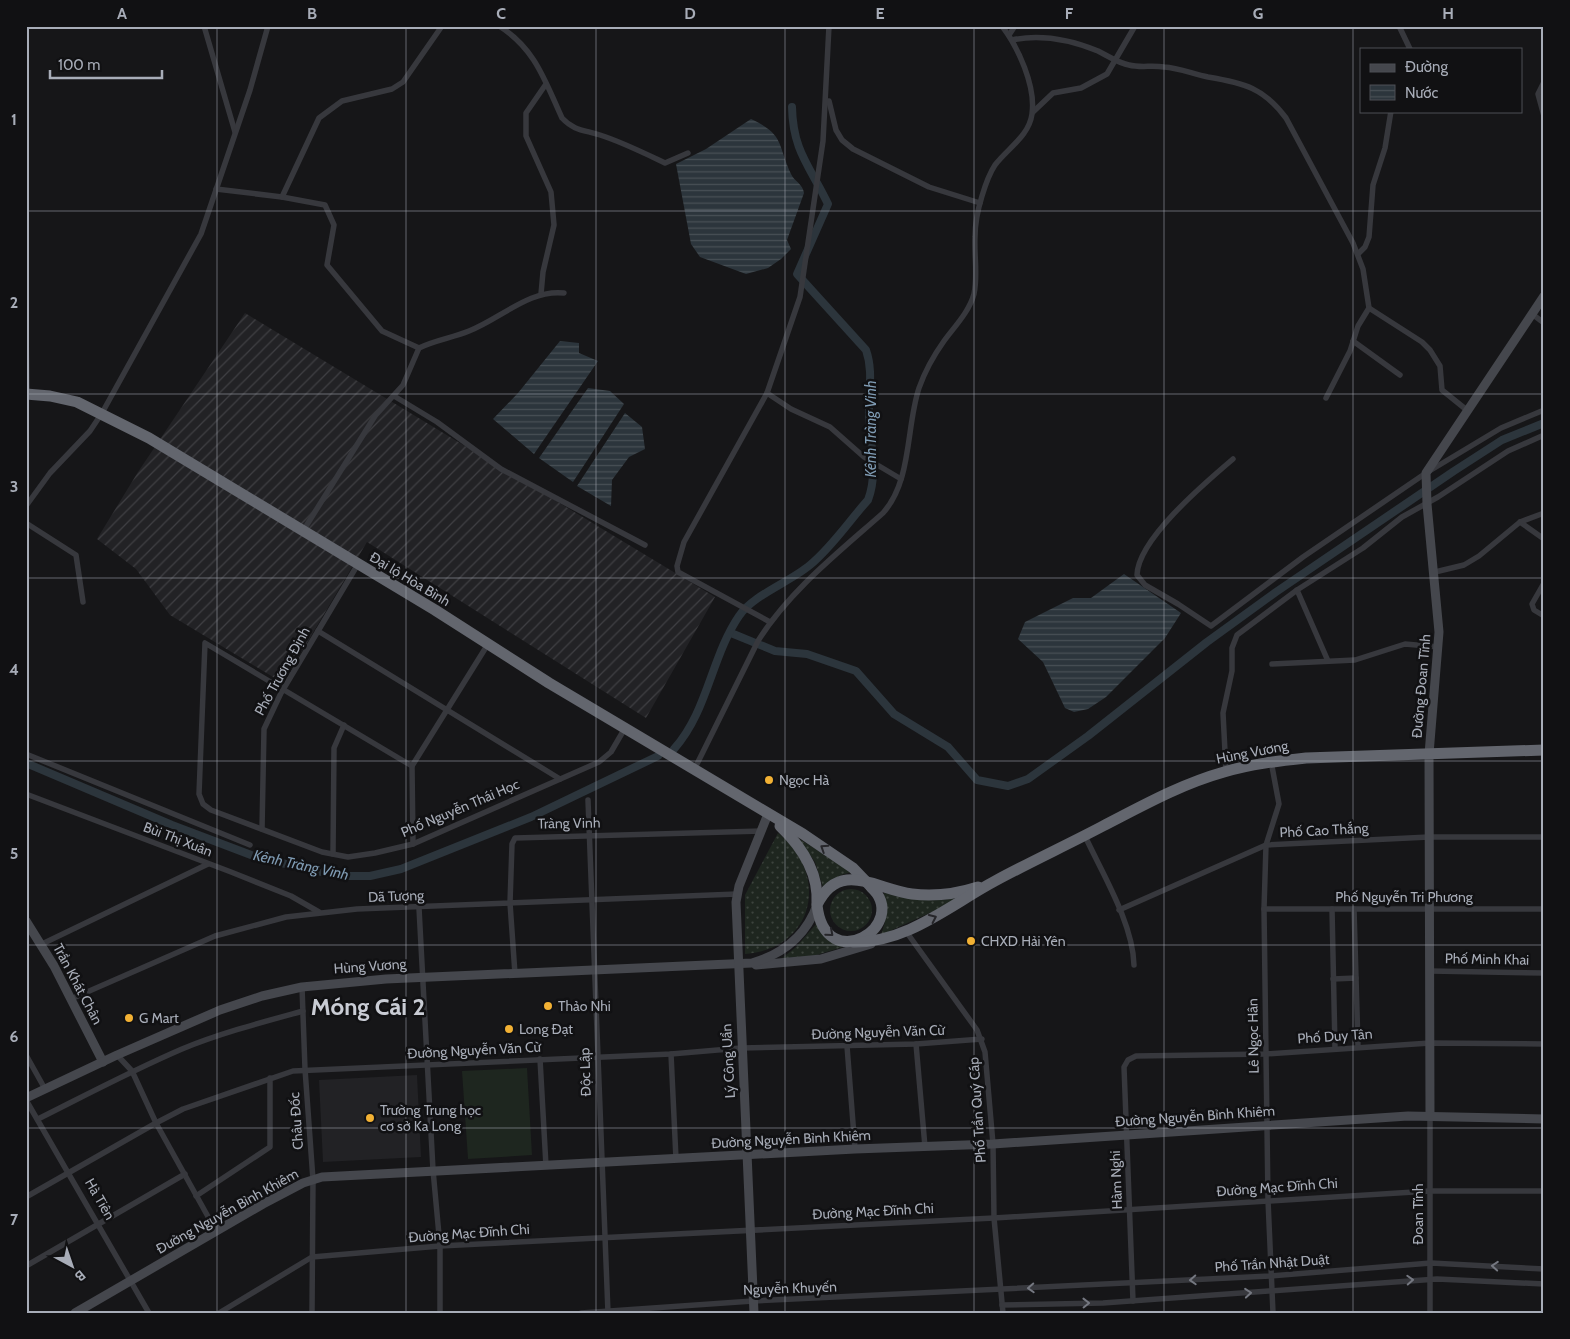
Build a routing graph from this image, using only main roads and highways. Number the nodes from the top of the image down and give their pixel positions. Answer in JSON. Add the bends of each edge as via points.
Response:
{"nodes":[{"id":1,"x":26,"y":394,"type":"edge"},
{"id":2,"x":1544,"y":750,"type":"edge"},
{"id":3,"x":768,"y":814,"type":"junction"},
{"id":4,"x":853,"y":868,"type":"junction"},
{"id":5,"x":991,"y":883,"type":"junction"},
{"id":6,"x":866,"y":884,"type":"junction"},
{"id":7,"x":901,"y":892,"type":"junction"},
{"id":8,"x":817,"y":905,"type":"junction"},
{"id":9,"x":859,"y":940,"type":"junction"}],
"edges":[{"from":1,"to":3,"type":"highway","name":"Đại lộ Hòa Bình","via":[[64,398],[150,438]]},
{"from":2,"to":5,"type":"highway","name":"Hùng Vương","via":[[1324,757],[1271,761],[1226,771],[1193,782]]},
{"from":4,"to":3,"type":"highway","one_way":true},
{"from":3,"to":8,"type":"highway","via":[[794,840],[807,859],[814,876]]},
{"from":4,"to":6,"type":"highway"},
{"from":4,"to":7,"type":"highway"},
{"from":5,"to":7,"type":"highway","via":[[944,895]]},
{"from":9,"to":5,"type":"highway","one_way":true,"via":[[888,938],[955,907]]},
{"from":6,"to":7,"type":"highway"},
{"from":6,"to":8,"type":"highway","via":[[846,879],[836,882]]},
{"from":6,"to":9,"type":"highway","via":[[880,900],[881,911],[874,931]]},
{"from":8,"to":9,"type":"highway","one_way":true,"via":[[821,925],[827,932],[844,942]]}]}
